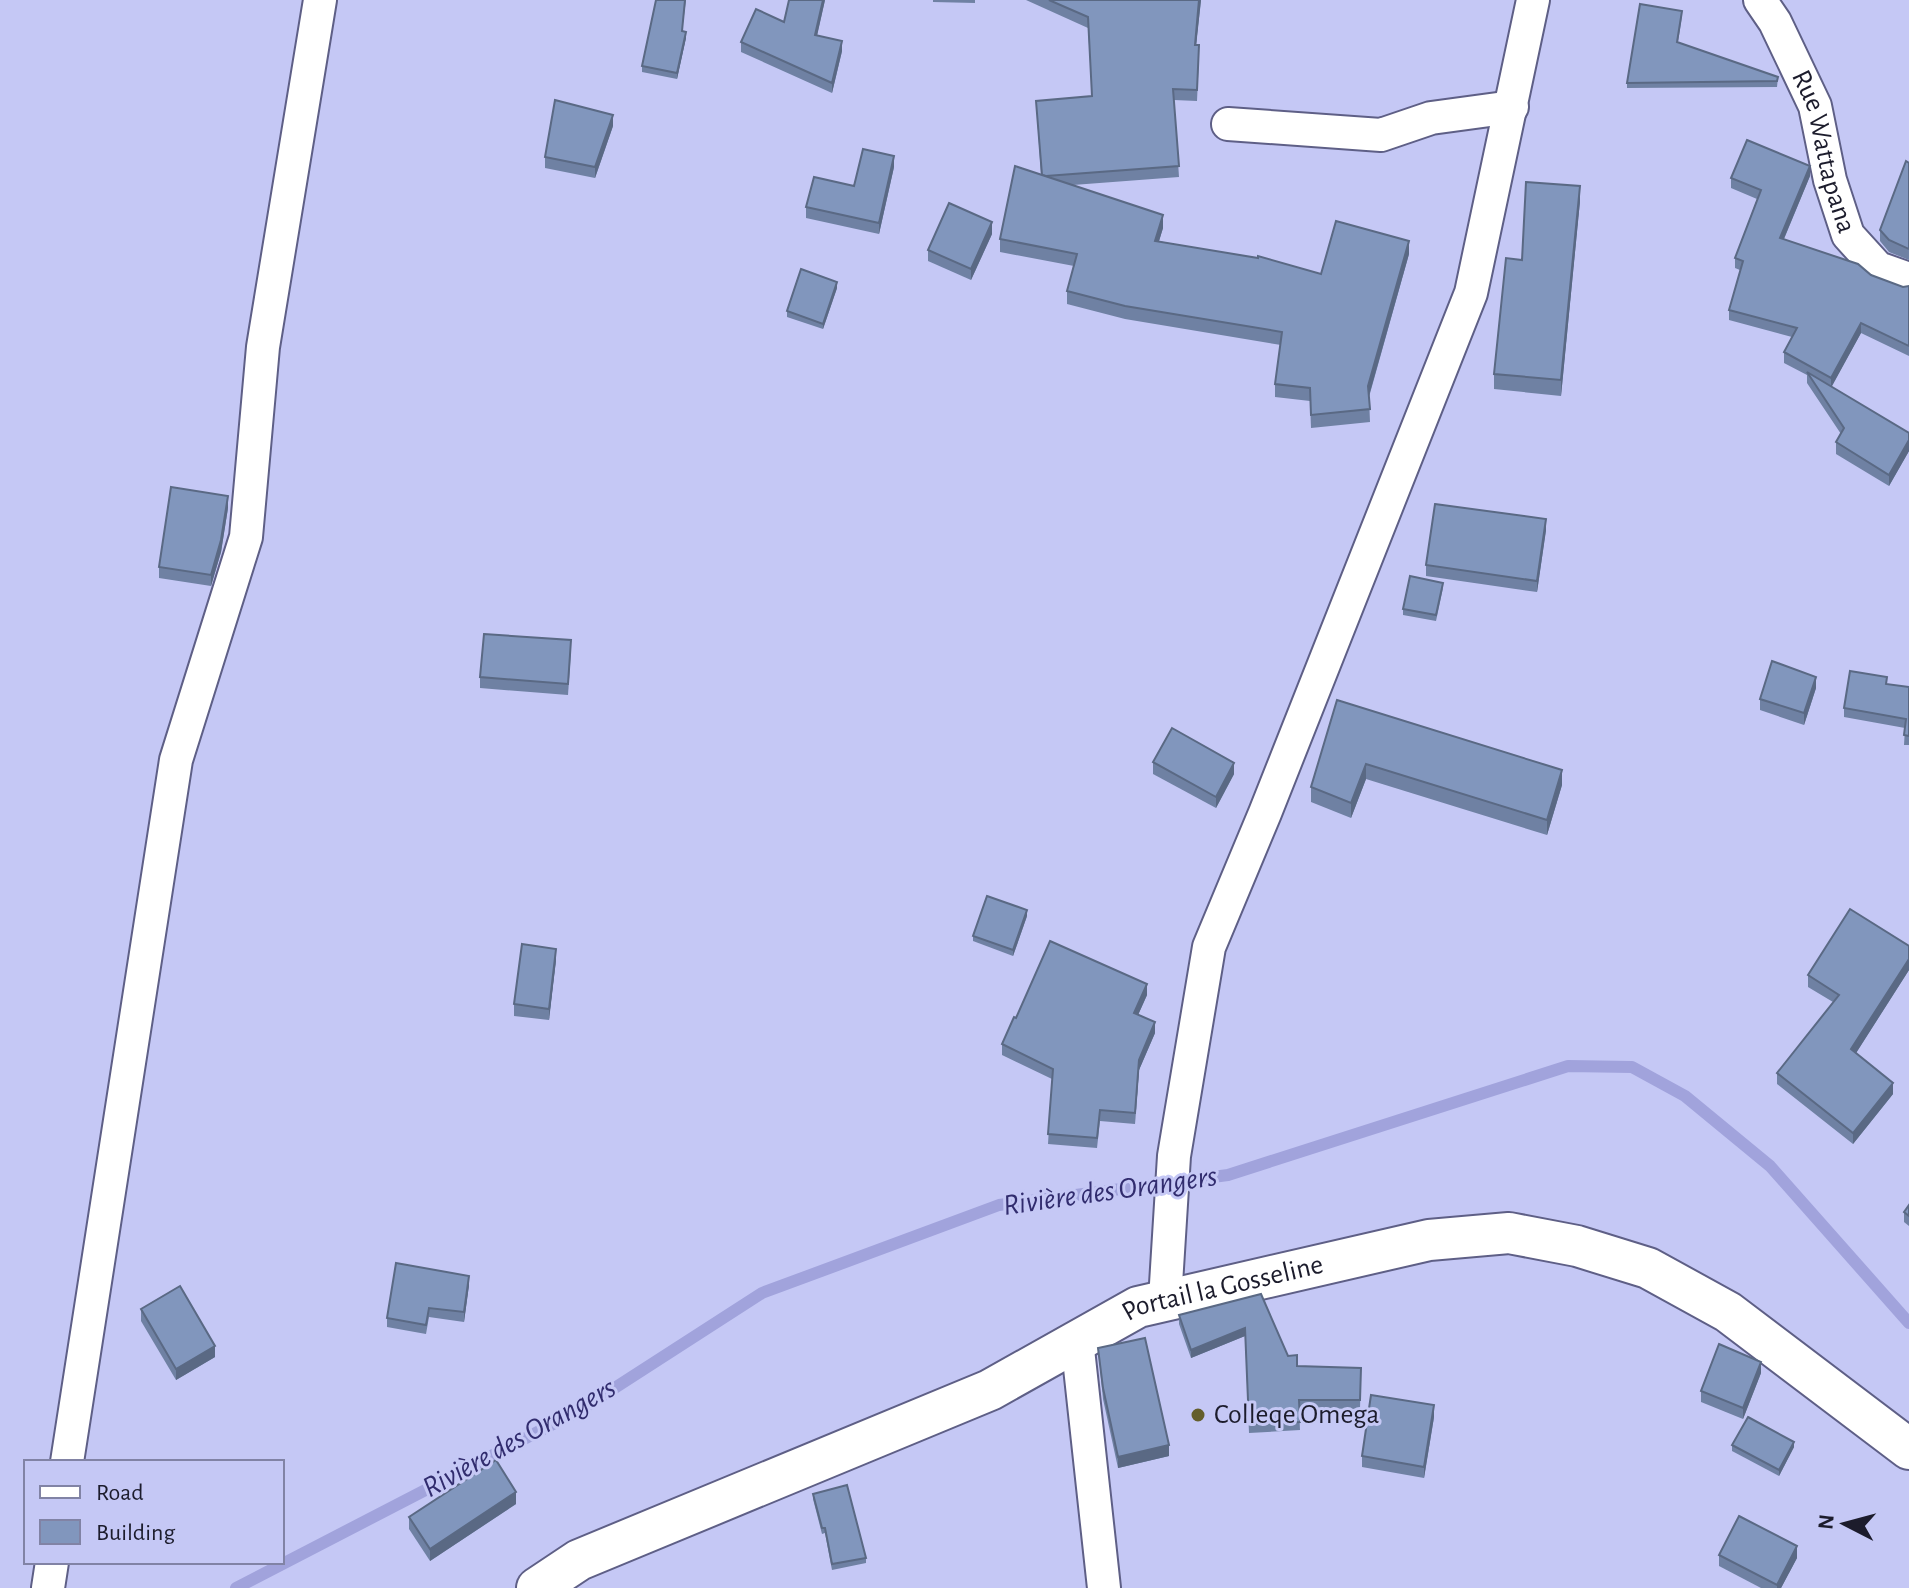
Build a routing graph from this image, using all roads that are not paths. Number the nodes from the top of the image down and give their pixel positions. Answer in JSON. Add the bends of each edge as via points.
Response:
{"nodes":[{"id":1,"x":320,"y":0,"type":"edge"},
{"id":2,"x":1533,"y":0,"type":"edge"},
{"id":3,"x":1760,"y":0,"type":"edge"},
{"id":4,"x":1512,"y":107,"type":"junction"},
{"id":5,"x":1228,"y":124,"type":"dead end"},
{"id":6,"x":1909,"y":279,"type":"edge"},
{"id":7,"x":1165,"y":1300,"type":"junction"},
{"id":8,"x":1077,"y":1340,"type":"junction"},
{"id":9,"x":1909,"y":1449,"type":"edge"},
{"id":10,"x":67,"y":1460,"type":"edge"},
{"id":11,"x":52,"y":1564,"type":"edge"},
{"id":12,"x":48,"y":1588,"type":"edge"},
{"id":13,"x":537,"y":1588,"type":"edge"},
{"id":14,"x":1104,"y":1588,"type":"edge"}],
"edges":[{"from":1,"to":10,"type":"street","via":[[263,347],[246,537],[176,760]]},
{"from":2,"to":4,"type":"street"},
{"from":3,"to":6,"type":"street","name":"Rue Wattapana","via":[[1815,106],[1848,235],[1878,268]]},
{"from":4,"to":5,"type":"street","via":[[1431,118],[1381,135]]},
{"from":4,"to":7,"type":"street","via":[[1471,293],[1209,947],[1174,1156]]},
{"from":7,"to":8,"type":"street","name":"Portail la Gosseline","via":[[1138,1307]]},
{"from":7,"to":9,"type":"street","name":"Portail la Gosseline","via":[[1429,1240],[1509,1233],[1542,1237],[1648,1268],[1728,1312]]},
{"from":8,"to":13,"type":"street","name":"Portail la Gosseline","via":[[990,1390],[579,1560]]},
{"from":8,"to":14,"type":"street"},
{"from":11,"to":12,"type":"street"}]}
